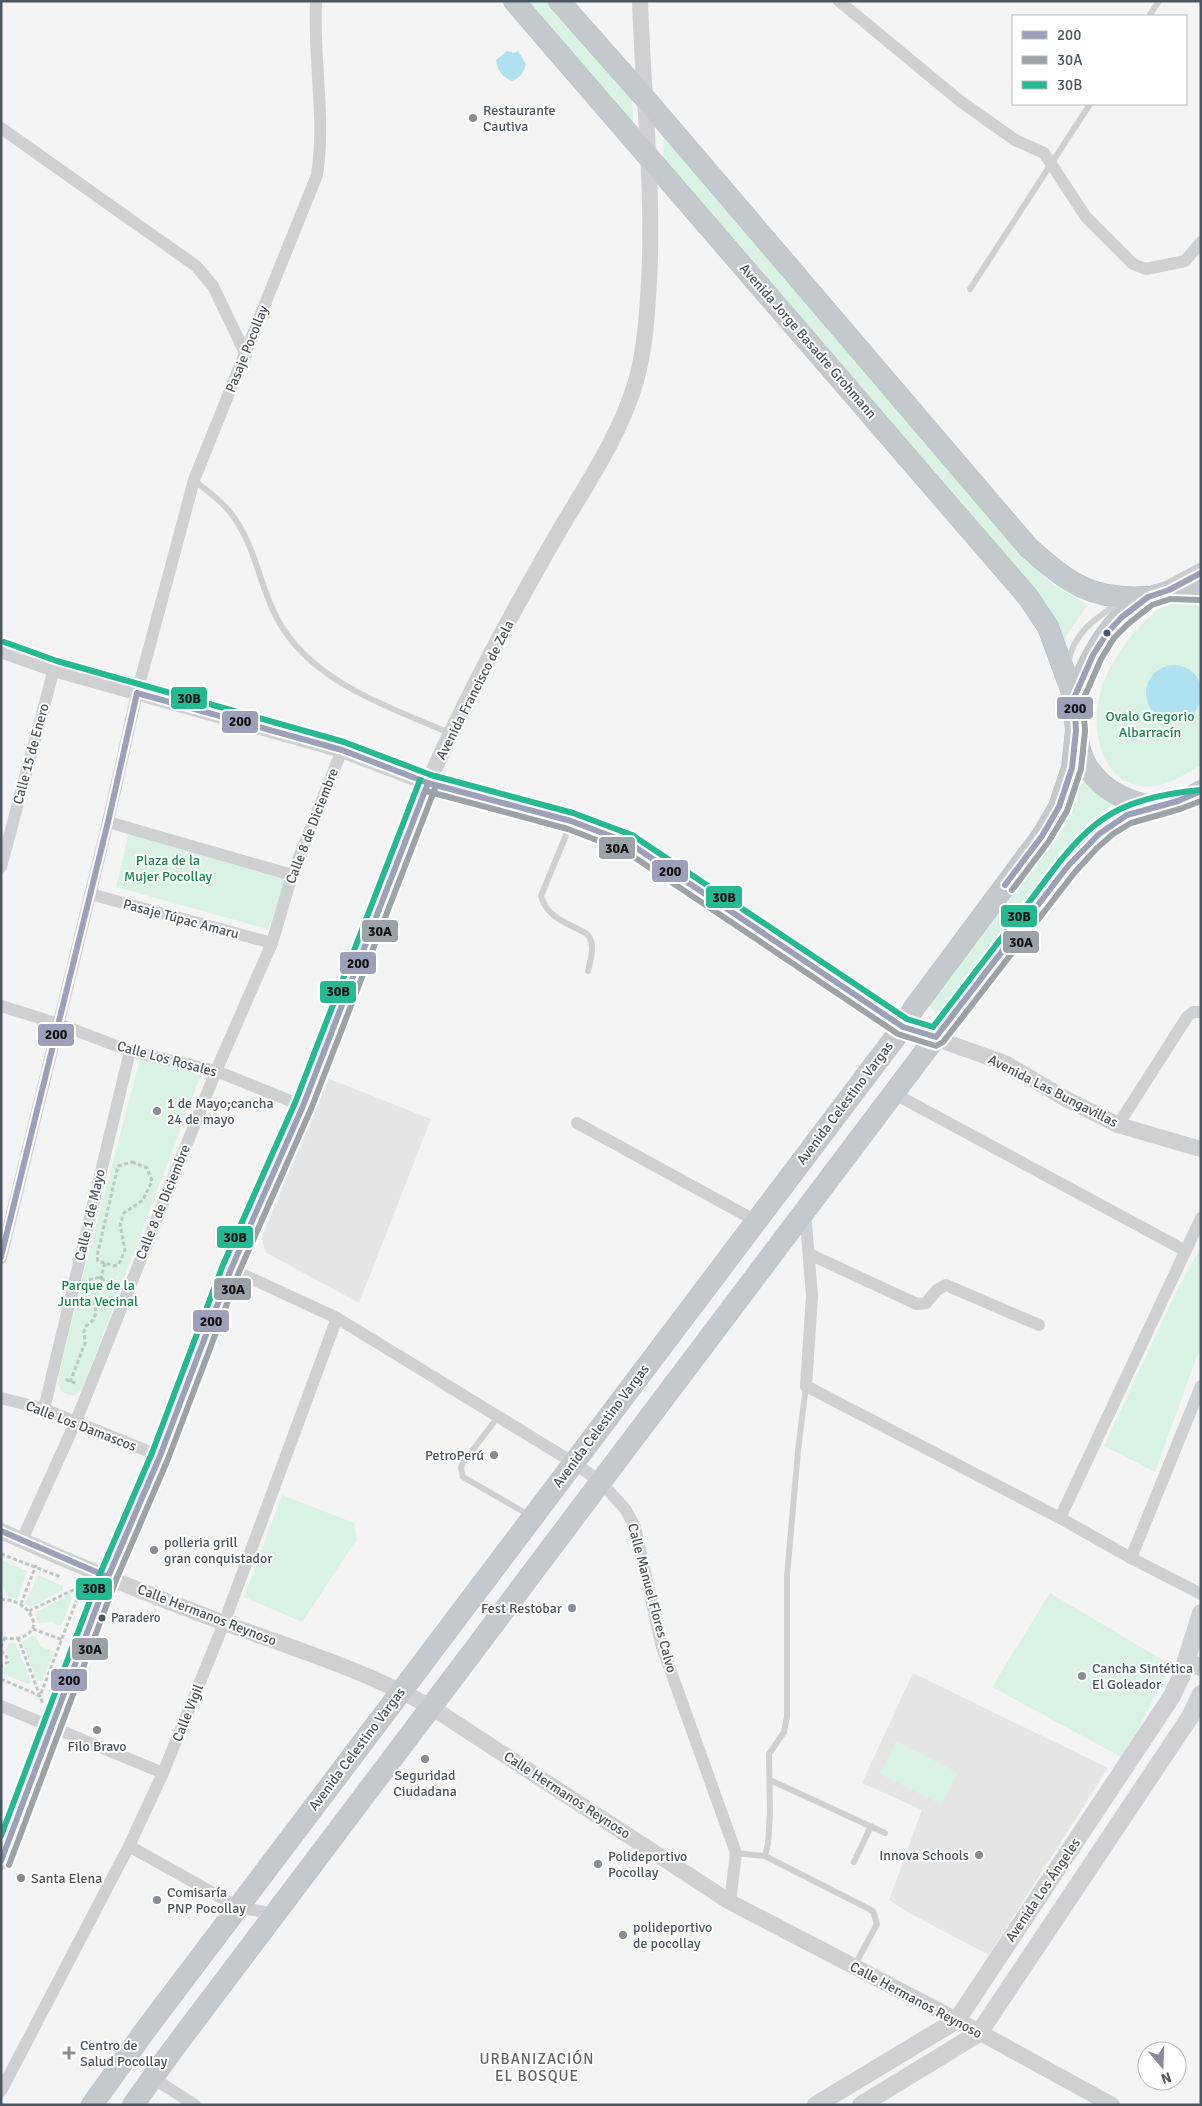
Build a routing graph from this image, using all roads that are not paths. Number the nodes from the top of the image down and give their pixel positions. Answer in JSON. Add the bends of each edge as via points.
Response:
{"nodes":[{"id":1,"x":316,"y":1,"type":"edge"},
{"id":2,"x":514,"y":1,"type":"edge"},
{"id":3,"x":559,"y":1,"type":"edge"},
{"id":4,"x":640,"y":1,"type":"edge"},
{"id":5,"x":839,"y":1,"type":"edge"},
{"id":6,"x":1159,"y":1,"type":"edge"},
{"id":7,"x":1150,"y":15,"type":"edge"},
{"id":8,"x":643,"y":96,"type":"junction"},
{"id":9,"x":1089,"y":105,"type":"edge"},
{"id":10,"x":1,"y":128,"type":"edge"},
{"id":11,"x":649,"y":156,"type":"junction"},
{"id":12,"x":1050,"y":163,"type":"junction"},
{"id":13,"x":1201,"y":242,"type":"edge"},
{"id":14,"x":970,"y":289,"type":"dead end"},
{"id":15,"x":246,"y":355,"type":"junction"},
{"id":16,"x":194,"y":480,"type":"junction"},
{"id":17,"x":1201,"y":573,"type":"edge"},
{"id":18,"x":1169,"y":590,"type":"junction"},
{"id":19,"x":1201,"y":591,"type":"edge"},
{"id":20,"x":1148,"y":597,"type":"junction"},
{"id":21,"x":1125,"y":598,"type":"junction"},
{"id":22,"x":1,"y":650,"type":"edge"},
{"id":23,"x":54,"y":669,"type":"junction"},
{"id":24,"x":1066,"y":674,"type":"junction"},
{"id":25,"x":137,"y":693,"type":"junction"},
{"id":26,"x":1074,"y":698,"type":"junction"},
{"id":27,"x":1076,"y":731,"type":"junction"},
{"id":28,"x":450,"y":733,"type":"junction"},
{"id":29,"x":342,"y":750,"type":"junction"},
{"id":30,"x":428,"y":783,"type":"junction"},
{"id":31,"x":1196,"y":797,"type":"edge"},
{"id":32,"x":1165,"y":806,"type":"junction"},
{"id":33,"x":571,"y":821,"type":"junction"},
{"id":34,"x":108,"y":822,"type":"junction"},
{"id":35,"x":1,"y":867,"type":"edge"},
{"id":36,"x":292,"y":875,"type":"junction"},
{"id":37,"x":90,"y":894,"type":"junction"},
{"id":38,"x":272,"y":943,"type":"junction"},
{"id":39,"x":588,"y":971,"type":"dead end"},
{"id":40,"x":1,"y":1006,"type":"edge"},
{"id":41,"x":1201,"y":1012,"type":"edge"},
{"id":42,"x":59,"y":1024,"type":"junction"},
{"id":43,"x":903,"y":1027,"type":"junction"},
{"id":44,"x":936,"y":1037,"type":"junction"},
{"id":45,"x":130,"y":1051,"type":"junction"},
{"id":46,"x":216,"y":1071,"type":"junction"},
{"id":47,"x":893,"y":1093,"type":"junction"},
{"id":48,"x":302,"y":1106,"type":"junction"},
{"id":49,"x":577,"y":1123,"type":"dead end"},
{"id":50,"x":1118,"y":1125,"type":"junction"},
{"id":51,"x":1201,"y":1149,"type":"edge"},
{"id":52,"x":802,"y":1159,"type":"junction"},
{"id":53,"x":830,"y":1177,"type":"junction"},
{"id":54,"x":805,"y":1210,"type":"junction"},
{"id":55,"x":1201,"y":1218,"type":"edge"},
{"id":56,"x":756,"y":1221,"type":"junction"},
{"id":57,"x":1184,"y":1250,"type":"junction"},
{"id":58,"x":809,"y":1254,"type":"junction"},
{"id":59,"x":1,"y":1258,"type":"edge"},
{"id":60,"x":230,"y":1269,"type":"junction"},
{"id":61,"x":337,"y":1318,"type":"junction"},
{"id":62,"x":1039,"y":1324,"type":"dead end"},
{"id":63,"x":806,"y":1386,"type":"junction"},
{"id":64,"x":1201,"y":1386,"type":"edge"},
{"id":65,"x":1,"y":1398,"type":"edge"},
{"id":66,"x":44,"y":1409,"type":"junction"},
{"id":67,"x":498,"y":1417,"type":"junction"},
{"id":68,"x":76,"y":1421,"type":"junction"},
{"id":69,"x":160,"y":1456,"type":"junction"},
{"id":70,"x":574,"y":1463,"type":"junction"},
{"id":71,"x":601,"y":1482,"type":"junction"},
{"id":72,"x":532,"y":1517,"type":"junction"},
{"id":73,"x":1060,"y":1518,"type":"junction"},
{"id":74,"x":1,"y":1531,"type":"edge"},
{"id":75,"x":22,"y":1540,"type":"junction"},
{"id":76,"x":1131,"y":1558,"type":"junction"},
{"id":77,"x":108,"y":1577,"type":"junction"},
{"id":78,"x":1201,"y":1594,"type":"edge"},
{"id":79,"x":1201,"y":1613,"type":"edge"},
{"id":80,"x":224,"y":1623,"type":"junction"},
{"id":81,"x":1193,"y":1665,"type":"edge"},
{"id":82,"x":402,"y":1690,"type":"junction"},
{"id":83,"x":1201,"y":1694,"type":"edge"},
{"id":84,"x":1,"y":1706,"type":"edge"},
{"id":85,"x":431,"y":1707,"type":"junction"},
{"id":86,"x":52,"y":1727,"type":"junction"},
{"id":87,"x":163,"y":1773,"type":"junction"},
{"id":88,"x":770,"y":1780,"type":"junction"},
{"id":89,"x":871,"y":1826,"type":"junction"},
{"id":90,"x":885,"y":1833,"type":"dead end"},
{"id":91,"x":129,"y":1846,"type":"junction"},
{"id":92,"x":736,"y":1853,"type":"junction"},
{"id":93,"x":765,"y":1856,"type":"junction"},
{"id":94,"x":1,"y":1862,"type":"edge"},
{"id":95,"x":854,"y":1862,"type":"dead end"},
{"id":96,"x":730,"y":1902,"type":"junction"},
{"id":97,"x":238,"y":1907,"type":"junction"},
{"id":98,"x":275,"y":1914,"type":"junction"},
{"id":99,"x":854,"y":1966,"type":"junction"},
{"id":100,"x":957,"y":2020,"type":"junction"},
{"id":101,"x":144,"y":2032,"type":"junction"},
{"id":102,"x":979,"y":2033,"type":"junction"},
{"id":103,"x":171,"y":2052,"type":"junction"},
{"id":104,"x":153,"y":2078,"type":"junction"},
{"id":105,"x":1,"y":2091,"type":"edge"},
{"id":106,"x":92,"y":2105,"type":"edge"},
{"id":107,"x":133,"y":2105,"type":"edge"},
{"id":108,"x":195,"y":2105,"type":"edge"},
{"id":109,"x":816,"y":2105,"type":"edge"},
{"id":110,"x":861,"y":2105,"type":"edge"},
{"id":111,"x":1112,"y":2105,"type":"edge"}],
"edges":[{"from":1,"to":15,"type":"street","name":"Pasaje Pocollay","via":[[314,35],[320,148],[317,175]]},
{"from":2,"to":11,"type":"highway","name":"Avenida Jorge Basadre Grohmann"},
{"from":3,"to":8,"type":"highway"},
{"from":4,"to":8,"type":"street","name":"Avenida Francisco de Zela"},
{"from":5,"to":12,"type":"street","via":[[960,101],[1015,140],[1044,153]]},
{"from":6,"to":7,"type":"lane"},
{"from":8,"to":11,"type":"street","name":"Avenida Francisco de Zela"},
{"from":8,"to":21,"type":"highway","via":[[1028,547],[1071,582],[1094,593]]},
{"from":9,"to":12,"type":"lane"},
{"from":10,"to":15,"type":"street","via":[[196,266],[213,286]]},
{"from":11,"to":24,"type":"highway","name":"Avenida Jorge Basadre Grohmann","via":[[1028,597],[1048,627]]},
{"from":11,"to":28,"type":"street","name":"Avenida Francisco de Zela","via":[[651,230],[647,311],[642,355],[628,404],[619,427],[546,553]]},
{"from":12,"to":13,"type":"street","via":[[1086,217],[1133,264],[1146,269],[1185,261]]},
{"from":12,"to":14,"type":"lane"},
{"from":15,"to":16,"type":"street","name":"Pasaje Pocollay"},
{"from":16,"to":25,"type":"street","name":"Pasaje Pocollay"},
{"from":16,"to":28,"type":"lane","via":[[236,519],[280,623],[300,650],[366,697]]},
{"from":17,"to":18,"type":"main road"},
{"from":18,"to":19,"type":"highway"},
{"from":18,"to":20,"type":"highway"},
{"from":20,"to":21,"type":"highway"},
{"from":20,"to":26,"type":"highway","via":[[1107,633],[1093,655]]},
{"from":21,"to":24,"type":"lane","via":[[1082,630],[1071,648]]},
{"from":22,"to":23,"type":"street","name":"Avenida Las Bungavillas"},
{"from":23,"to":25,"type":"street","name":"Avenida Las Bungavillas"},
{"from":23,"to":35,"type":"street","name":"Calle 15 de Enero"},
{"from":24,"to":26,"type":"highway","name":"Avenida Jorge Basadre Grohmann"},
{"from":25,"to":29,"type":"street","name":"Avenida Las Bungavillas"},
{"from":25,"to":34,"type":"street","name":"Pasaje Pocollay"},
{"from":26,"to":27,"type":"highway"},
{"from":27,"to":32,"type":"highway","via":[[1087,766],[1097,779],[1125,799],[1139,804]]},
{"from":27,"to":43,"type":"highway","name":"Avenida Celestino Vargas","via":[[1072,768],[1059,807],[1042,836]]},
{"from":28,"to":30,"type":"street","name":"Avenida Francisco de Zela"},
{"from":29,"to":30,"type":"street","name":"Avenida Las Bungavillas"},
{"from":29,"to":36,"type":"street","name":"Calle 8 de Diciembre"},
{"from":30,"to":33,"type":"street","name":"Avenida Las Bungavillas"},
{"from":30,"to":48,"type":"street","name":"Avenida Francisco de Zela"},
{"from":31,"to":32,"type":"highway"},
{"from":32,"to":44,"type":"highway","via":[[1136,812],[1112,824],[1092,840],[1068,866]]},
{"from":33,"to":39,"type":"lane","via":[[541,896],[550,914],[592,939]]},
{"from":33,"to":43,"type":"street","name":"Avenida Las Bungavillas","via":[[629,843]]},
{"from":34,"to":36,"type":"street"},
{"from":34,"to":37,"type":"street","name":"Pasaje Pocollay"},
{"from":36,"to":38,"type":"street","name":"Calle 8 de Diciembre"},
{"from":37,"to":38,"type":"street","name":"Pasaje Túpac Amaru"},
{"from":37,"to":42,"type":"street","name":"Pasaje Pocollay"},
{"from":38,"to":46,"type":"street","name":"Calle 8 de Diciembre"},
{"from":40,"to":42,"type":"street","name":"Calle Los Rosales"},
{"from":41,"to":50,"type":"street","via":[[1193,1012],[1187,1017]]},
{"from":42,"to":45,"type":"street","name":"Calle Los Rosales"},
{"from":42,"to":59,"type":"street","name":"Pasaje Pocollay"},
{"from":43,"to":44,"type":"street","name":"Avenida Las Bungavillas"},
{"from":43,"to":52,"type":"highway","name":"Avenida Celestino Vargas"},
{"from":44,"to":47,"type":"highway"},
{"from":44,"to":50,"type":"street","name":"Avenida Las Bungavillas","via":[[1005,1063]]},
{"from":45,"to":46,"type":"street","name":"Calle Los Rosales"},
{"from":45,"to":66,"type":"street","name":"Calle 1 de Mayo"},
{"from":46,"to":48,"type":"street","name":"Calle Los Rosales"},
{"from":46,"to":68,"type":"street","name":"Calle 8 de Diciembre"},
{"from":47,"to":53,"type":"highway"},
{"from":47,"to":57,"type":"street"},
{"from":48,"to":60,"type":"street","name":"Avenida Francisco de Zela"},
{"from":49,"to":56,"type":"street"},
{"from":50,"to":51,"type":"street","name":"Avenida Las Bungavillas"},
{"from":52,"to":53,"type":"highway"},
{"from":52,"to":56,"type":"highway","name":"Avenida Celestino Vargas"},
{"from":53,"to":54,"type":"highway"},
{"from":54,"to":58,"type":"street"},
{"from":54,"to":71,"type":"highway"},
{"from":55,"to":57,"type":"street"},
{"from":56,"to":70,"type":"highway","name":"Avenida Celestino Vargas"},
{"from":57,"to":73,"type":"street"},
{"from":58,"to":62,"type":"street","via":[[917,1304],[926,1303],[946,1285]]},
{"from":58,"to":63,"type":"street","via":[[812,1296]]},
{"from":60,"to":61,"type":"street","name":"Calle Manuel Flores Calvo"},
{"from":60,"to":69,"type":"street","name":"Avenida Francisco de Zela"},
{"from":61,"to":67,"type":"street","name":"Calle Manuel Flores Calvo"},
{"from":61,"to":80,"type":"street","name":"Calle Vigil"},
{"from":63,"to":73,"type":"street"},
{"from":63,"to":88,"type":"lane","via":[[786,1576],[787,1717],[784,1732],[769,1754]]},
{"from":64,"to":76,"type":"street"},
{"from":65,"to":66,"type":"street","name":"Calle Los Damascos"},
{"from":66,"to":68,"type":"street","name":"Calle Los Damascos"},
{"from":67,"to":70,"type":"street","name":"Calle Manuel Flores Calvo"},
{"from":67,"to":72,"type":"lane","via":[[462,1464],[461,1473]]},
{"from":68,"to":69,"type":"street","name":"Calle Los Damascos"},
{"from":68,"to":75,"type":"street","name":"Calle 8 de Diciembre"},
{"from":69,"to":77,"type":"street","name":"Avenida Francisco de Zela"},
{"from":70,"to":71,"type":"street","name":"Calle Manuel Flores Calvo"},
{"from":70,"to":72,"type":"highway","name":"Avenida Celestino Vargas"},
{"from":71,"to":85,"type":"highway"},
{"from":71,"to":92,"type":"street","name":"Calle Manuel Flores Calvo","via":[[626,1510],[635,1527],[661,1644]]},
{"from":72,"to":82,"type":"highway","name":"Avenida Celestino Vargas"},
{"from":73,"to":76,"type":"street"},
{"from":74,"to":75,"type":"street","name":"Calle Hermanos Reynoso"},
{"from":75,"to":77,"type":"street","name":"Calle Hermanos Reynoso"},
{"from":76,"to":78,"type":"street"},
{"from":77,"to":80,"type":"street","name":"Calle Hermanos Reynoso"},
{"from":77,"to":86,"type":"street","name":"Avenida Francisco de Zela"},
{"from":79,"to":81,"type":"main road","name":"Avenida Los Ángeles"},
{"from":80,"to":82,"type":"street","name":"Calle Hermanos Reynoso"},
{"from":80,"to":87,"type":"street","name":"Calle Vigil"},
{"from":81,"to":100,"type":"main road","name":"Avenida Los Ángeles","via":[[1181,1677],[1172,1696]]},
{"from":82,"to":85,"type":"street","name":"Calle Hermanos Reynoso"},
{"from":82,"to":97,"type":"highway","name":"Avenida Celestino Vargas"},
{"from":83,"to":102,"type":"main road","name":"Avenida Los Ángeles","via":[[1190,1717]]},
{"from":84,"to":86,"type":"street"},
{"from":85,"to":96,"type":"street","name":"Calle Hermanos Reynoso"},
{"from":85,"to":98,"type":"highway"},
{"from":86,"to":87,"type":"street"},
{"from":86,"to":94,"type":"street","name":"Avenida Francisco de Zela"},
{"from":87,"to":91,"type":"street","name":"Calle Vigil"},
{"from":88,"to":89,"type":"lane"},
{"from":88,"to":93,"type":"lane"},
{"from":89,"to":90,"type":"lane"},
{"from":89,"to":95,"type":"lane"},
{"from":91,"to":97,"type":"street"},
{"from":91,"to":105,"type":"street","name":"Calle Vigil"},
{"from":92,"to":93,"type":"lane"},
{"from":92,"to":96,"type":"street","name":"Calle Manuel Flores Calvo"},
{"from":93,"to":99,"type":"lane","via":[[873,1911],[877,1924]]},
{"from":96,"to":99,"type":"street","name":"Calle Hermanos Reynoso"},
{"from":97,"to":98,"type":"street"},
{"from":97,"to":101,"type":"highway","name":"Avenida Celestino Vargas"},
{"from":98,"to":103,"type":"highway"},
{"from":99,"to":100,"type":"street","name":"Calle Hermanos Reynoso"},
{"from":100,"to":102,"type":"street","name":"Calle Hermanos Reynoso"},
{"from":100,"to":109,"type":"main road","name":"Avenida Los Ángeles"},
{"from":101,"to":103,"type":"highway"},
{"from":101,"to":106,"type":"highway","name":"Avenida Celestino Vargas"},
{"from":102,"to":110,"type":"main road","name":"Avenida Los Ángeles"},
{"from":102,"to":111,"type":"street","name":"Calle Hermanos Reynoso"},
{"from":103,"to":104,"type":"highway"},
{"from":104,"to":107,"type":"highway"},
{"from":104,"to":108,"type":"street"}]}
